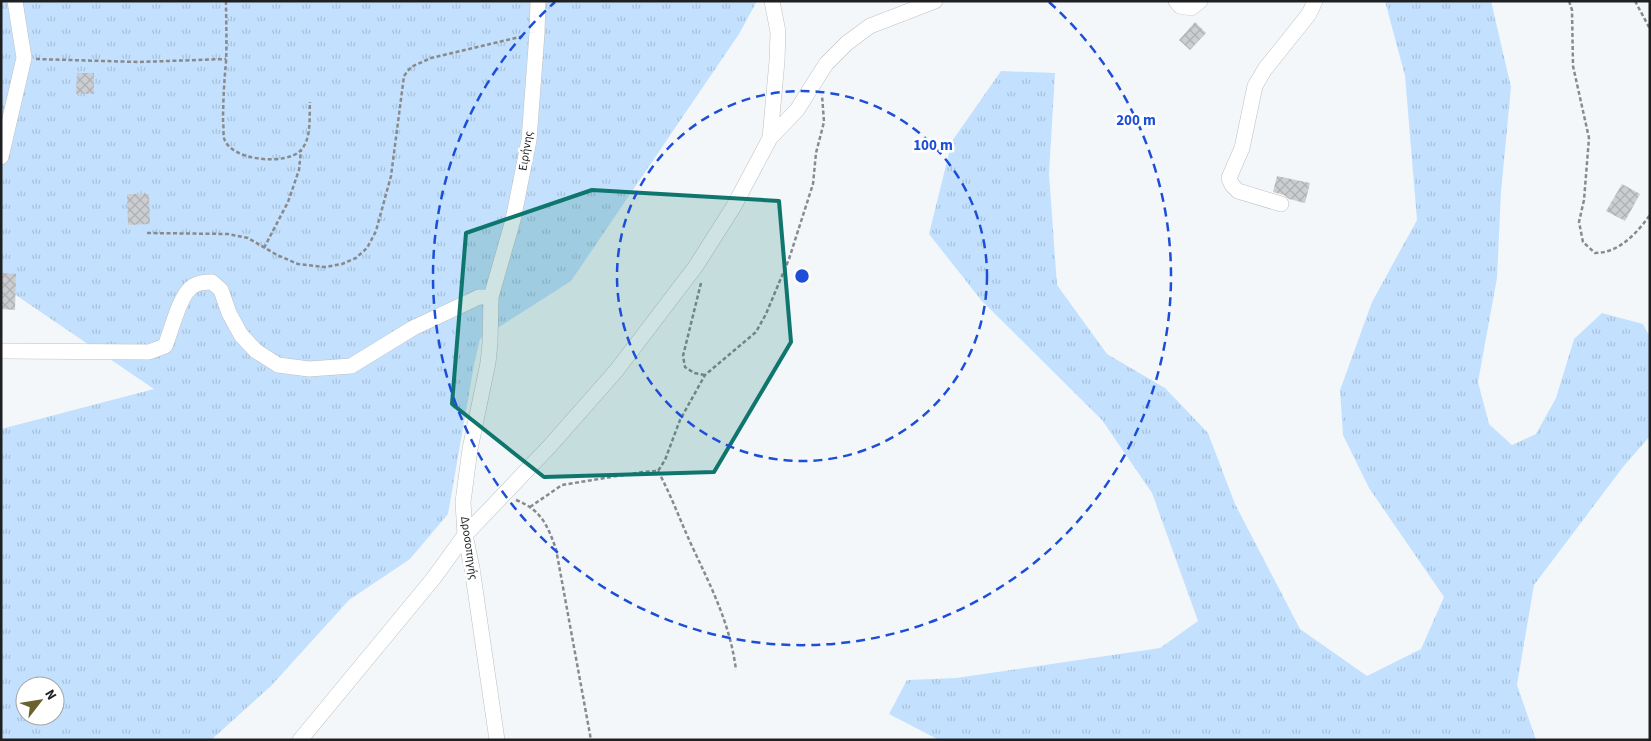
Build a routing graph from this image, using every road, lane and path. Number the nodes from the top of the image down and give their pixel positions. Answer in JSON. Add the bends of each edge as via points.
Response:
{"nodes":[{"id":1,"x":15,"y":1,"type":"edge"},
{"id":2,"x":226,"y":1,"type":"edge"},
{"id":3,"x":538,"y":1,"type":"edge"},
{"id":4,"x":772,"y":1,"type":"edge"},
{"id":5,"x":935,"y":1,"type":"edge"},
{"id":6,"x":1176,"y":1,"type":"edge"},
{"id":7,"x":1200,"y":1,"type":"edge"},
{"id":8,"x":1315,"y":1,"type":"edge"},
{"id":9,"x":1569,"y":1,"type":"edge"},
{"id":10,"x":1635,"y":1,"type":"edge"},
{"id":11,"x":1650,"y":29,"type":"edge"},
{"id":12,"x":537,"y":32,"type":"junction"},
{"id":13,"x":24,"y":58,"type":"junction"},
{"id":14,"x":226,"y":59,"type":"junction"},
{"id":15,"x":817,"y":77,"type":"junction"},
{"id":16,"x":310,"y":102,"type":"dead end"},
{"id":17,"x":770,"y":138,"type":"junction"},
{"id":18,"x":301,"y":150,"type":"junction"},
{"id":19,"x":1,"y":157,"type":"edge"},
{"id":20,"x":1281,"y":204,"type":"dead end"},
{"id":21,"x":1650,"y":215,"type":"edge"},
{"id":22,"x":148,"y":233,"type":"dead end"},
{"id":23,"x":264,"y":248,"type":"junction"},
{"id":24,"x":702,"y":276,"type":"dead end"},
{"id":25,"x":492,"y":297,"type":"junction"},
{"id":26,"x":1,"y":351,"type":"edge"},
{"id":27,"x":705,"y":375,"type":"junction"},
{"id":28,"x":658,"y":471,"type":"junction"},
{"id":29,"x":504,"y":495,"type":"junction"},
{"id":30,"x":530,"y":507,"type":"junction"},
{"id":31,"x":465,"y":535,"type":"junction"},
{"id":32,"x":736,"y":670,"type":"dead end"},
{"id":33,"x":300,"y":740,"type":"edge"},
{"id":34,"x":497,"y":740,"type":"edge"},
{"id":35,"x":591,"y":740,"type":"edge"}],
"edges":[{"from":1,"to":13,"type":"street"},
{"from":2,"to":14,"type":"path"},
{"from":3,"to":12,"type":"street","name":"Ειρήνης"},
{"from":4,"to":17,"type":"street","via":[[778,32],[778,62]]},
{"from":5,"to":15,"type":"street","via":[[870,26],[847,43]]},
{"from":6,"to":7,"type":"street","via":[[1180,6],[1190,8]]},
{"from":8,"to":20,"type":"street","via":[[1309,14],[1255,86],[1242,148],[1229,178],[1238,191]]},
{"from":9,"to":21,"type":"path","via":[[1573,66],[1589,138],[1579,222],[1583,242],[1595,253],[1605,253],[1625,242]]},
{"from":10,"to":11,"type":"path"},
{"from":12,"to":23,"type":"path","via":[[431,58],[411,67],[404,76],[391,176],[376,231],[367,248],[356,258],[325,267],[298,264]]},
{"from":12,"to":25,"type":"street","name":"Ειρήνης","via":[[529,140],[513,220]]},
{"from":13,"to":14,"type":"path","via":[[139,62]]},
{"from":13,"to":19,"type":"street"},
{"from":14,"to":18,"type":"path","via":[[224,139],[230,149],[248,157],[272,160]]},
{"from":15,"to":17,"type":"street","via":[[797,110]]},
{"from":15,"to":27,"type":"path","via":[[824,99],[824,122],[813,184],[789,259],[756,332]]},
{"from":16,"to":18,"type":"path","via":[[307,140]]},
{"from":17,"to":29,"type":"street","via":[[734,206],[696,266],[616,371]]},
{"from":18,"to":23,"type":"path","via":[[300,170],[288,202]]},
{"from":22,"to":23,"type":"path","via":[[228,234],[248,238]]},
{"from":24,"to":27,"type":"path","via":[[683,356],[685,367]]},
{"from":25,"to":26,"type":"street","via":[[479,297],[413,328],[351,366],[309,369],[278,365],[256,351],[240,335],[221,290],[212,282],[192,286],[177,311],[165,346],[149,352]]},
{"from":25,"to":31,"type":"street","name":"Δροσοπηγής","via":[[488,363],[463,502]]},
{"from":27,"to":28,"type":"path","via":[[680,420]]},
{"from":28,"to":30,"type":"path","via":[[562,485]]},
{"from":28,"to":32,"type":"path","via":[[716,597],[728,628]]},
{"from":29,"to":30,"type":"path"},
{"from":29,"to":31,"type":"street"},
{"from":30,"to":35,"type":"path","via":[[540,515],[556,549]]},
{"from":31,"to":33,"type":"street"},
{"from":31,"to":34,"type":"street","name":"Δροσοπηγής"}]}
